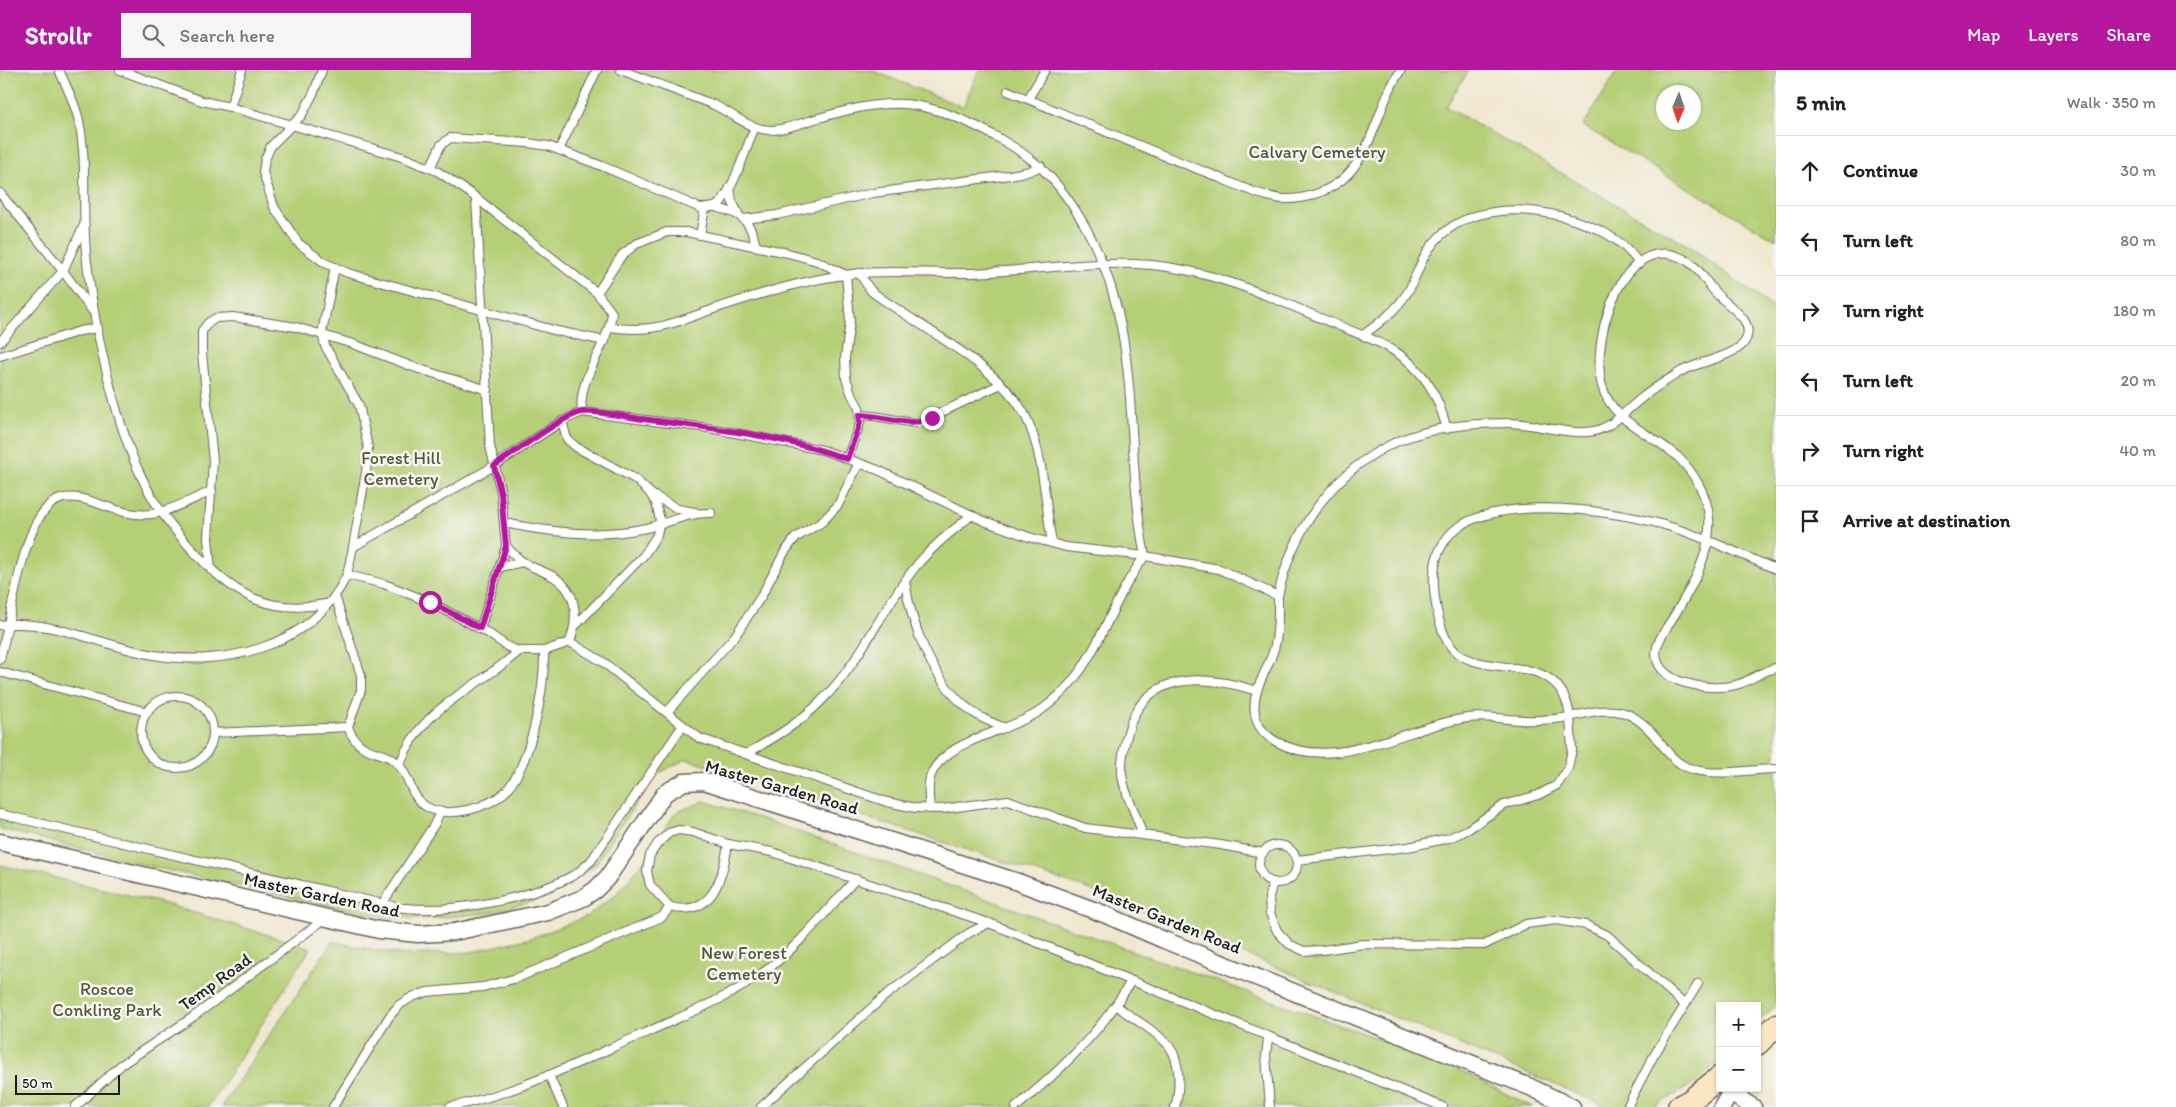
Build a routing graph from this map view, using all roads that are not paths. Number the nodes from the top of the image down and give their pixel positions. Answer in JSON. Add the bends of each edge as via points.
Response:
{"nodes":[{"id":1,"x":59,"y":70,"type":"edge"},
{"id":2,"x":120,"y":70,"type":"edge"},
{"id":3,"x":242,"y":70,"type":"edge"},
{"id":4,"x":322,"y":70,"type":"edge"},
{"id":5,"x":597,"y":70,"type":"edge"},
{"id":6,"x":621,"y":70,"type":"edge"},
{"id":7,"x":1045,"y":70,"type":"edge"},
{"id":8,"x":1399,"y":71,"type":"edge"},
{"id":9,"x":1008,"y":91,"type":"dead end"},
{"id":10,"x":1028,"y":99,"type":"junction"},
{"id":11,"x":230,"y":108,"type":"junction"},
{"id":12,"x":293,"y":125,"type":"junction"},
{"id":13,"x":755,"y":128,"type":"junction"},
{"id":14,"x":559,"y":150,"type":"junction"},
{"id":15,"x":1041,"y":166,"type":"junction"},
{"id":16,"x":430,"y":168,"type":"junction"},
{"id":17,"x":730,"y":186,"type":"junction"},
{"id":18,"x":0,"y":193,"type":"edge"},
{"id":19,"x":476,"y":198,"type":"junction"},
{"id":20,"x":715,"y":206,"type":"junction"},
{"id":21,"x":705,"y":208,"type":"junction"},
{"id":22,"x":741,"y":216,"type":"junction"},
{"id":23,"x":84,"y":222,"type":"junction"},
{"id":24,"x":700,"y":235,"type":"junction"},
{"id":25,"x":756,"y":246,"type":"junction"},
{"id":26,"x":1104,"y":264,"type":"junction"},
{"id":27,"x":1640,"y":264,"type":"junction"},
{"id":28,"x":336,"y":267,"type":"junction"},
{"id":29,"x":62,"y":272,"type":"junction"},
{"id":30,"x":859,"y":273,"type":"junction"},
{"id":31,"x":846,"y":275,"type":"junction"},
{"id":32,"x":597,"y":293,"type":"junction"},
{"id":33,"x":482,"y":310,"type":"junction"},
{"id":34,"x":95,"y":315,"type":"junction"},
{"id":35,"x":610,"y":327,"type":"junction"},
{"id":36,"x":98,"y":328,"type":"junction"},
{"id":37,"x":322,"y":333,"type":"junction"},
{"id":38,"x":1363,"y":335,"type":"junction"},
{"id":39,"x":605,"y":341,"type":"junction"},
{"id":40,"x":0,"y":342,"type":"edge"},
{"id":41,"x":0,"y":356,"type":"edge"},
{"id":42,"x":1001,"y":384,"type":"junction"},
{"id":43,"x":488,"y":390,"type":"junction"},
{"id":44,"x":582,"y":412,"type":"junction"},
{"id":45,"x":859,"y":415,"type":"junction"},
{"id":46,"x":1620,"y":416,"type":"junction"},
{"id":47,"x":562,"y":421,"type":"junction"},
{"id":48,"x":1447,"y":428,"type":"junction"},
{"id":49,"x":847,"y":459,"type":"junction"},
{"id":50,"x":859,"y":463,"type":"junction"},
{"id":51,"x":494,"y":466,"type":"junction"},
{"id":52,"x":212,"y":491,"type":"junction"},
{"id":53,"x":650,"y":493,"type":"junction"},
{"id":54,"x":161,"y":512,"type":"junction"},
{"id":55,"x":697,"y":512,"type":"junction"},
{"id":56,"x":711,"y":513,"type":"dead end"},
{"id":57,"x":972,"y":515,"type":"junction"},
{"id":58,"x":504,"y":523,"type":"junction"},
{"id":59,"x":659,"y":526,"type":"junction"},
{"id":60,"x":1707,"y":541,"type":"junction"},
{"id":61,"x":1052,"y":543,"type":"junction"},
{"id":62,"x":506,"y":546,"type":"junction"},
{"id":63,"x":352,"y":547,"type":"junction"},
{"id":64,"x":1145,"y":556,"type":"junction"},
{"id":65,"x":523,"y":562,"type":"junction"},
{"id":66,"x":500,"y":567,"type":"junction"},
{"id":67,"x":1776,"y":569,"type":"edge"},
{"id":68,"x":211,"y":570,"type":"junction"},
{"id":69,"x":347,"y":575,"type":"junction"},
{"id":70,"x":905,"y":581,"type":"junction"},
{"id":71,"x":335,"y":596,"type":"junction"},
{"id":72,"x":1278,"y":596,"type":"junction"},
{"id":73,"x":326,"y":604,"type":"junction"},
{"id":74,"x":9,"y":624,"type":"junction"},
{"id":75,"x":0,"y":625,"type":"edge"},
{"id":76,"x":576,"y":625,"type":"junction"},
{"id":77,"x":480,"y":628,"type":"junction"},
{"id":78,"x":570,"y":642,"type":"junction"},
{"id":79,"x":518,"y":651,"type":"junction"},
{"id":80,"x":544,"y":652,"type":"junction"},
{"id":81,"x":0,"y":659,"type":"edge"},
{"id":82,"x":1776,"y":668,"type":"edge"},
{"id":83,"x":0,"y":672,"type":"edge"},
{"id":84,"x":1257,"y":691,"type":"junction"},
{"id":85,"x":146,"y":712,"type":"junction"},
{"id":86,"x":667,"y":712,"type":"junction"},
{"id":87,"x":1570,"y":717,"type":"junction"},
{"id":88,"x":683,"y":725,"type":"junction"},
{"id":89,"x":348,"y":726,"type":"junction"},
{"id":90,"x":1005,"y":728,"type":"junction"},
{"id":91,"x":213,"y":733,"type":"junction"},
{"id":92,"x":406,"y":748,"type":"junction"},
{"id":93,"x":746,"y":754,"type":"junction"},
{"id":94,"x":388,"y":758,"type":"junction"},
{"id":95,"x":399,"y":766,"type":"junction"},
{"id":96,"x":1776,"y":769,"type":"edge"},
{"id":97,"x":930,"y":809,"type":"junction"},
{"id":98,"x":440,"y":812,"type":"junction"},
{"id":99,"x":0,"y":814,"type":"edge"},
{"id":100,"x":1142,"y":835,"type":"junction"},
{"id":101,"x":0,"y":842,"type":"edge"},
{"id":102,"x":728,"y":844,"type":"junction"},
{"id":103,"x":1263,"y":852,"type":"junction"},
{"id":104,"x":1297,"y":860,"type":"junction"},
{"id":105,"x":856,"y":879,"type":"junction"},
{"id":106,"x":1273,"y":882,"type":"junction"},
{"id":107,"x":382,"y":904,"type":"junction"},
{"id":108,"x":670,"y":907,"type":"junction"},
{"id":109,"x":326,"y":918,"type":"junction"},
{"id":110,"x":989,"y":923,"type":"junction"},
{"id":111,"x":1131,"y":981,"type":"junction"},
{"id":112,"x":1698,"y":984,"type":"dead end"},
{"id":113,"x":1116,"y":1005,"type":"junction"},
{"id":114,"x":1685,"y":1005,"type":"junction"},
{"id":115,"x":1769,"y":1033,"type":"edge"},
{"id":116,"x":1268,"y":1038,"type":"junction"},
{"id":117,"x":1760,"y":1047,"type":"edge"},
{"id":118,"x":549,"y":1075,"type":"junction"},
{"id":119,"x":1716,"y":1091,"type":"edge"},
{"id":120,"x":1726,"y":1092,"type":"edge"},
{"id":121,"x":1735,"y":1092,"type":"edge"},
{"id":122,"x":75,"y":1107,"type":"edge"},
{"id":123,"x":333,"y":1107,"type":"edge"},
{"id":124,"x":450,"y":1107,"type":"edge"},
{"id":125,"x":563,"y":1107,"type":"edge"},
{"id":126,"x":761,"y":1107,"type":"edge"},
{"id":127,"x":1016,"y":1107,"type":"edge"},
{"id":128,"x":1175,"y":1107,"type":"edge"},
{"id":129,"x":1270,"y":1107,"type":"edge"},
{"id":130,"x":1443,"y":1107,"type":"edge"},
{"id":131,"x":1572,"y":1107,"type":"edge"},
{"id":132,"x":1627,"y":1107,"type":"edge"},
{"id":133,"x":1679,"y":1107,"type":"edge"},
{"id":134,"x":1722,"y":1107,"type":"edge"},
{"id":135,"x":1753,"y":1107,"type":"edge"}],
"edges":[{"from":1,"to":23,"type":"lane","via":[[80,125],[85,165]]},
{"from":2,"to":11,"type":"lane","via":[[202,101]]},
{"from":3,"to":11,"type":"lane"},
{"from":4,"to":12,"type":"lane","via":[[302,115]]},
{"from":5,"to":14,"type":"lane"},
{"from":6,"to":13,"type":"lane","via":[[716,106]]},
{"from":7,"to":10,"type":"lane"},
{"from":8,"to":10,"type":"lane","via":[[1362,154],[1348,174],[1332,187],[1308,197],[1283,199],[1263,194]]},
{"from":9,"to":10,"type":"lane"},
{"from":11,"to":12,"type":"lane"},
{"from":12,"to":16,"type":"lane"},
{"from":12,"to":28,"type":"lane","via":[[280,135],[265,159],[263,172],[267,188],[274,207],[298,243]]},
{"from":13,"to":15,"type":"lane","via":[[776,130],[882,105],[930,107],[993,135],[1028,154]]},
{"from":13,"to":17,"type":"lane"},
{"from":14,"to":16,"type":"lane","via":[[528,143],[450,138],[442,145]]},
{"from":14,"to":21,"type":"lane"},
{"from":15,"to":22,"type":"lane","via":[[1010,175],[873,193],[784,213]]},
{"from":15,"to":26,"type":"lane","via":[[1072,203]]},
{"from":16,"to":19,"type":"lane"},
{"from":17,"to":20,"type":"lane","via":[[723,200]]},
{"from":17,"to":22,"type":"lane","via":[[732,201]]},
{"from":18,"to":29,"type":"lane"},
{"from":19,"to":32,"type":"lane"},
{"from":19,"to":33,"type":"lane"},
{"from":20,"to":21,"type":"lane"},
{"from":20,"to":22,"type":"lane"},
{"from":21,"to":24,"type":"lane"},
{"from":22,"to":25,"type":"lane","via":[[753,234]]},
{"from":23,"to":29,"type":"lane"},
{"from":23,"to":34,"type":"lane","via":[[86,262]]},
{"from":24,"to":25,"type":"lane"},
{"from":24,"to":32,"type":"lane","via":[[667,232],[636,244],[622,255]]},
{"from":25,"to":31,"type":"lane","via":[[817,262]]},
{"from":26,"to":30,"type":"lane","via":[[969,273]]},
{"from":26,"to":38,"type":"lane","via":[[1153,266],[1206,276],[1261,293]]},
{"from":26,"to":64,"type":"lane","via":[[1126,349],[1139,525]]},
{"from":27,"to":38,"type":"lane","via":[[1631,250],[1619,241],[1578,222],[1531,210],[1482,214],[1458,223],[1441,236],[1429,250],[1398,307]]},
{"from":27,"to":46,"type":"lane","via":[[1624,277],[1605,322],[1601,342],[1602,386],[1611,406]]},
{"from":27,"to":46,"type":"lane","via":[[1654,255],[1671,254],[1688,261],[1743,318],[1748,329],[1746,342],[1734,352],[1686,369],[1647,393]]},
{"from":28,"to":33,"type":"lane"},
{"from":28,"to":37,"type":"lane"},
{"from":29,"to":34,"type":"lane"},
{"from":29,"to":40,"type":"lane"},
{"from":30,"to":31,"type":"lane"},
{"from":30,"to":42,"type":"lane","via":[[871,291]]},
{"from":31,"to":35,"type":"lane","via":[[759,295],[663,328]]},
{"from":31,"to":45,"type":"lane","via":[[850,321],[846,378]]},
{"from":32,"to":35,"type":"lane","via":[[612,313]]},
{"from":33,"to":39,"type":"lane","via":[[557,332]]},
{"from":33,"to":43,"type":"lane"},
{"from":34,"to":36,"type":"lane"},
{"from":35,"to":39,"type":"lane"},
{"from":36,"to":41,"type":"lane"},
{"from":36,"to":54,"type":"lane","via":[[129,446],[146,487]]},
{"from":37,"to":43,"type":"lane","via":[[416,368]]},
{"from":37,"to":52,"type":"lane","via":[[266,320],[233,317],[216,318],[202,331]]},
{"from":37,"to":63,"type":"lane","via":[[325,346],[359,405],[366,432],[366,472]]},
{"from":38,"to":48,"type":"lane","via":[[1402,356],[1419,371],[1432,390]]},
{"from":39,"to":44,"type":"lane","via":[[584,387],[580,401]]},
{"from":42,"to":45,"type":"lane","via":[[919,423]]},
{"from":42,"to":61,"type":"lane","via":[[1017,402],[1033,438]]},
{"from":43,"to":51,"type":"lane"},
{"from":44,"to":47,"type":"lane"},
{"from":44,"to":49,"type":"lane","via":[[774,439]]},
{"from":45,"to":49,"type":"lane","via":[[860,423]]},
{"from":46,"to":48,"type":"lane","via":[[1607,427],[1592,432],[1528,423]]},
{"from":46,"to":60,"type":"lane","via":[[1679,457],[1695,478],[1709,518]]},
{"from":47,"to":51,"type":"lane"},
{"from":47,"to":53,"type":"lane","via":[[567,439],[576,447],[635,479]]},
{"from":48,"to":72,"type":"lane","via":[[1383,448],[1323,498],[1298,536]]},
{"from":49,"to":50,"type":"lane"},
{"from":50,"to":57,"type":"lane"},
{"from":50,"to":86,"type":"lane","via":[[838,505],[822,522],[795,538],[762,596],[734,636]]},
{"from":51,"to":58,"type":"lane"},
{"from":51,"to":63,"type":"lane"},
{"from":52,"to":54,"type":"lane"},
{"from":52,"to":68,"type":"lane","via":[[208,538]]},
{"from":53,"to":55,"type":"lane","via":[[678,508]]},
{"from":53,"to":59,"type":"lane","via":[[656,503]]},
{"from":54,"to":68,"type":"lane"},
{"from":54,"to":74,"type":"lane","via":[[134,514],[75,497],[59,499],[46,508],[29,538]]},
{"from":55,"to":56,"type":"lane"},
{"from":55,"to":59,"type":"lane"},
{"from":57,"to":61,"type":"lane"},
{"from":57,"to":70,"type":"lane","via":[[935,545]]},
{"from":58,"to":59,"type":"lane","via":[[584,534]]},
{"from":58,"to":62,"type":"lane"},
{"from":59,"to":76,"type":"lane","via":[[644,555]]},
{"from":60,"to":67,"type":"lane"},
{"from":60,"to":82,"type":"lane","via":[[1693,582],[1659,643],[1656,652],[1659,664],[1667,674],[1680,680],[1710,687],[1741,684]]},
{"from":60,"to":87,"type":"lane","via":[[1634,517],[1544,509],[1504,512],[1467,521],[1442,544],[1434,566],[1434,585],[1440,625],[1447,642],[1456,652],[1473,660],[1540,674],[1558,687],[1568,701]]},
{"from":61,"to":64,"type":"lane"},
{"from":62,"to":65,"type":"lane"},
{"from":62,"to":66,"type":"lane"},
{"from":63,"to":69,"type":"lane"},
{"from":64,"to":72,"type":"lane","via":[[1219,569]]},
{"from":64,"to":90,"type":"lane","via":[[1121,590],[1094,652],[1078,675],[1039,712]]},
{"from":65,"to":66,"type":"lane"},
{"from":65,"to":76,"type":"lane","via":[[556,578],[568,590]]},
{"from":66,"to":77,"type":"lane"},
{"from":68,"to":73,"type":"lane","via":[[230,588],[259,600],[295,607]]},
{"from":69,"to":71,"type":"lane"},
{"from":69,"to":77,"type":"lane","via":[[384,584],[430,602]]},
{"from":70,"to":90,"type":"lane","via":[[919,636],[942,680],[966,707],[983,719]]},
{"from":70,"to":93,"type":"lane","via":[[859,655],[821,702]]},
{"from":71,"to":73,"type":"lane"},
{"from":71,"to":89,"type":"lane","via":[[361,676],[361,690]]},
{"from":72,"to":84,"type":"lane","via":[[1274,648]]},
{"from":73,"to":74,"type":"lane","via":[[308,623],[267,646],[213,658],[146,654],[59,629]]},
{"from":74,"to":75,"type":"lane"},
{"from":74,"to":81,"type":"lane"},
{"from":76,"to":78,"type":"lane"},
{"from":77,"to":79,"type":"lane"},
{"from":78,"to":80,"type":"lane"},
{"from":78,"to":86,"type":"lane","via":[[603,662]]},
{"from":79,"to":80,"type":"lane"},
{"from":79,"to":92,"type":"lane","via":[[430,716]]},
{"from":80,"to":98,"type":"lane","via":[[542,692],[516,777],[494,801],[457,812]]},
{"from":83,"to":85,"type":"lane"},
{"from":84,"to":87,"type":"lane","via":[[1254,712],[1258,725],[1268,738],[1286,747],[1312,753],[1334,754],[1416,729],[1463,719],[1544,721]]},
{"from":84,"to":100,"type":"lane","via":[[1220,681],[1196,679],[1157,689],[1142,701],[1132,719],[1122,773],[1125,792]]},
{"from":85,"to":91,"type":"lane","via":[[158,700],[169,696],[193,699],[210,716]]},
{"from":85,"to":91,"type":"lane","via":[[140,729],[141,740],[146,751],[163,766],[187,767],[198,762],[207,752]]},
{"from":86,"to":88,"type":"lane"},
{"from":87,"to":96,"type":"lane","via":[[1599,711],[1627,713],[1641,720],[1668,754],[1691,769],[1712,772]]},
{"from":87,"to":104,"type":"lane","via":[[1572,750],[1568,768],[1557,785],[1544,792],[1504,805],[1449,838],[1408,847]]},
{"from":88,"to":93,"type":"lane","via":[[699,738]]},
{"from":88,"to":107,"type":"lane","via":[[591,860],[576,874],[549,887],[477,903],[406,908]]},
{"from":89,"to":91,"type":"lane"},
{"from":89,"to":94,"type":"lane","via":[[351,736],[365,750]]},
{"from":90,"to":97,"type":"lane","via":[[940,760],[931,775],[928,791]]},
{"from":92,"to":94,"type":"lane"},
{"from":92,"to":95,"type":"lane"},
{"from":93,"to":97,"type":"lane","via":[[887,802]]},
{"from":94,"to":95,"type":"lane"},
{"from":95,"to":98,"type":"lane","via":[[413,793],[426,806]]},
{"from":97,"to":100,"type":"lane","via":[[1008,800],[1084,828]]},
{"from":98,"to":107,"type":"lane"},
{"from":99,"to":107,"type":"lane"},
{"from":100,"to":103,"type":"lane"},
{"from":101,"to":109,"type":"street","name":"Master Garden Road"},
{"from":102,"to":105,"type":"lane","via":[[772,852]]},
{"from":102,"to":108,"type":"lane","via":[[722,877],[716,890],[692,908]]},
{"from":102,"to":108,"type":"lane","via":[[679,830],[658,843],[650,855],[647,871],[650,885]]},
{"from":103,"to":104,"type":"lane","via":[[1273,846],[1285,846]]},
{"from":103,"to":106,"type":"lane","via":[[1260,870]]},
{"from":104,"to":106,"type":"lane","via":[[1291,878],[1285,882]]},
{"from":105,"to":110,"type":"lane"},
{"from":105,"to":118,"type":"lane","via":[[813,929],[767,970],[670,1022]]},
{"from":106,"to":114,"type":"lane","via":[[1269,897],[1270,913],[1277,931],[1289,944],[1304,950],[1363,944],[1484,945],[1526,924],[1556,920],[1586,925],[1607,935]]},
{"from":108,"to":123,"type":"lane","via":[[662,917],[632,932],[517,978],[483,987],[427,992],[412,997],[389,1017]]},
{"from":109,"to":122,"type":"lane","name":"Temp Road","via":[[193,1017],[121,1065]]},
{"from":109,"to":131,"type":"street","name":"Master Garden Road","via":[[379,930],[418,934],[454,932],[548,912],[583,898],[607,878],[665,793],[684,782],[704,782],[1006,878],[1104,914]]},
{"from":110,"to":111,"type":"lane"},
{"from":110,"to":126,"type":"lane","via":[[968,933],[886,995]]},
{"from":111,"to":113,"type":"lane"},
{"from":111,"to":116,"type":"lane"},
{"from":112,"to":114,"type":"lane"},
{"from":113,"to":127,"type":"lane","via":[[1058,1069]]},
{"from":113,"to":128,"type":"lane","via":[[1170,1047],[1177,1065]]},
{"from":114,"to":132,"type":"lane"},
{"from":115,"to":117,"type":"street"},
{"from":116,"to":129,"type":"lane","via":[[1266,1056]]},
{"from":116,"to":130,"type":"lane"},
{"from":118,"to":124,"type":"lane","via":[[484,1100]]},
{"from":118,"to":125,"type":"lane"},
{"from":119,"to":133,"type":"street"},
{"from":120,"to":134,"type":"street"},
{"from":121,"to":135,"type":"street"}]}
